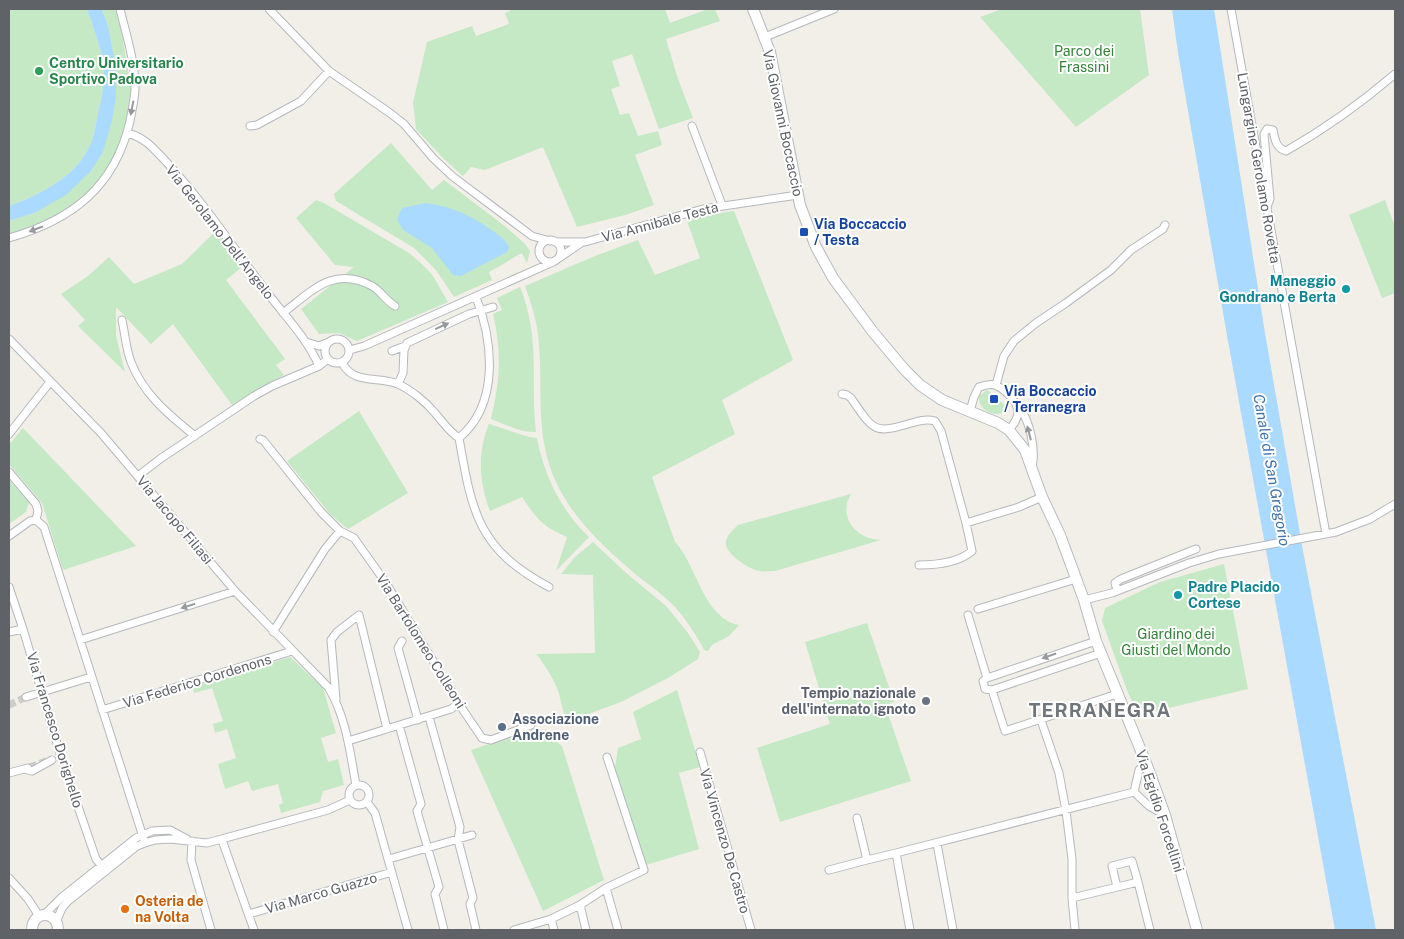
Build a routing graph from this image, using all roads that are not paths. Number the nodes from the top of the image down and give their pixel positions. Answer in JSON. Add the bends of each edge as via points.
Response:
{"nodes":[{"id":1,"x":120,"y":9,"type":"edge"},
{"id":2,"x":269,"y":9,"type":"edge"},
{"id":3,"x":753,"y":9,"type":"edge"},
{"id":4,"x":834,"y":9,"type":"edge"},
{"id":5,"x":1231,"y":9,"type":"edge"},
{"id":6,"x":765,"y":37,"type":"junction"},
{"id":7,"x":329,"y":72,"type":"junction"},
{"id":8,"x":1395,"y":74,"type":"edge"},
{"id":9,"x":250,"y":126,"type":"dead end"},
{"id":10,"x":692,"y":126,"type":"dead end"},
{"id":11,"x":127,"y":134,"type":"junction"},
{"id":12,"x":798,"y":195,"type":"junction"},
{"id":13,"x":722,"y":206,"type":"junction"},
{"id":14,"x":1266,"y":209,"type":"junction"},
{"id":15,"x":1165,"y":225,"type":"dead end"},
{"id":16,"x":532,"y":236,"type":"junction"},
{"id":17,"x":9,"y":238,"type":"edge"},
{"id":18,"x":553,"y":241,"type":"junction"},
{"id":19,"x":581,"y":243,"type":"junction"},
{"id":20,"x":539,"y":252,"type":"junction"},
{"id":21,"x":556,"y":260,"type":"junction"},
{"id":22,"x":534,"y":270,"type":"junction"},
{"id":23,"x":476,"y":297,"type":"junction"},
{"id":24,"x":395,"y":306,"type":"dead end"},
{"id":25,"x":493,"y":306,"type":"dead end"},
{"id":26,"x":481,"y":310,"type":"junction"},
{"id":27,"x":283,"y":313,"type":"junction"},
{"id":28,"x":122,"y":320,"type":"dead end"},
{"id":29,"x":9,"y":339,"type":"edge"},
{"id":30,"x":306,"y":342,"type":"junction"},
{"id":31,"x":329,"y":342,"type":"junction"},
{"id":32,"x":405,"y":346,"type":"junction"},
{"id":33,"x":350,"y":350,"type":"junction"},
{"id":34,"x":392,"y":351,"type":"dead end"},
{"id":35,"x":328,"y":359,"type":"junction"},
{"id":36,"x":342,"y":362,"type":"junction"},
{"id":37,"x":319,"y":366,"type":"junction"},
{"id":38,"x":50,"y":382,"type":"junction"},
{"id":39,"x":398,"y":384,"type":"junction"},
{"id":40,"x":996,"y":385,"type":"junction"},
{"id":41,"x":842,"y":394,"type":"dead end"},
{"id":42,"x":1014,"y":401,"type":"junction"},
{"id":43,"x":970,"y":411,"type":"junction"},
{"id":44,"x":1009,"y":430,"type":"junction"},
{"id":45,"x":9,"y":434,"type":"edge"},
{"id":46,"x":195,"y":436,"type":"junction"},
{"id":47,"x":459,"y":438,"type":"junction"},
{"id":48,"x":260,"y":439,"type":"dead end"},
{"id":49,"x":1032,"y":467,"type":"junction"},
{"id":50,"x":9,"y":472,"type":"edge"},
{"id":51,"x":138,"y":476,"type":"junction"},
{"id":52,"x":1042,"y":497,"type":"junction"},
{"id":53,"x":1395,"y":504,"type":"edge"},
{"id":54,"x":36,"y":520,"type":"junction"},
{"id":55,"x":966,"y":523,"type":"junction"},
{"id":56,"x":340,"y":532,"type":"junction"},
{"id":57,"x":1323,"y":534,"type":"junction"},
{"id":58,"x":9,"y":536,"type":"edge"},
{"id":59,"x":1196,"y":549,"type":"dead end"},
{"id":60,"x":919,"y":565,"type":"dead end"},
{"id":61,"x":1076,"y":578,"type":"junction"},
{"id":62,"x":9,"y":587,"type":"edge"},
{"id":63,"x":549,"y":587,"type":"dead end"},
{"id":64,"x":1117,"y":590,"type":"junction"},
{"id":65,"x":235,"y":591,"type":"junction"},
{"id":66,"x":1084,"y":600,"type":"junction"},
{"id":67,"x":978,"y":609,"type":"dead end"},
{"id":68,"x":968,"y":616,"type":"dead end"},
{"id":69,"x":23,"y":629,"type":"junction"},
{"id":70,"x":9,"y":632,"type":"edge"},
{"id":71,"x":273,"y":632,"type":"junction"},
{"id":72,"x":80,"y":640,"type":"junction"},
{"id":73,"x":402,"y":641,"type":"dead end"},
{"id":74,"x":1096,"y":641,"type":"junction"},
{"id":75,"x":292,"y":651,"type":"junction"},
{"id":76,"x":1101,"y":653,"type":"junction"},
{"id":77,"x":91,"y":677,"type":"junction"},
{"id":78,"x":987,"y":678,"type":"junction"},
{"id":79,"x":992,"y":690,"type":"junction"},
{"id":80,"x":41,"y":692,"type":"junction"},
{"id":81,"x":1117,"y":694,"type":"junction"},
{"id":82,"x":26,"y":697,"type":"tunnel mouth"},
{"id":83,"x":337,"y":704,"type":"junction"},
{"id":84,"x":457,"y":705,"type":"junction"},
{"id":85,"x":102,"y":710,"type":"junction"},
{"id":86,"x":429,"y":716,"type":"junction"},
{"id":87,"x":418,"y":720,"type":"junction"},
{"id":88,"x":1042,"y":723,"type":"dead end"},
{"id":89,"x":399,"y":725,"type":"junction"},
{"id":90,"x":532,"y":725,"type":"dead end"},
{"id":91,"x":387,"y":729,"type":"junction"},
{"id":92,"x":348,"y":741,"type":"junction"},
{"id":93,"x":700,"y":752,"type":"dead end"},
{"id":94,"x":607,"y":757,"type":"dead end"},
{"id":95,"x":56,"y":759,"type":"junction"},
{"id":96,"x":1146,"y":763,"type":"junction"},
{"id":97,"x":9,"y":773,"type":"edge"},
{"id":98,"x":356,"y":785,"type":"junction"},
{"id":99,"x":1134,"y":792,"type":"junction"},
{"id":100,"x":350,"y":800,"type":"junction"},
{"id":101,"x":367,"y":802,"type":"junction"},
{"id":102,"x":1066,"y":811,"type":"junction"},
{"id":103,"x":1165,"y":815,"type":"junction"},
{"id":104,"x":857,"y":818,"type":"dead end"},
{"id":105,"x":472,"y":835,"type":"dead end"},
{"id":106,"x":143,"y":839,"type":"junction"},
{"id":107,"x":222,"y":840,"type":"junction"},
{"id":108,"x":458,"y":840,"type":"junction"},
{"id":109,"x":192,"y":841,"type":"junction"},
{"id":110,"x":937,"y":844,"type":"junction"},
{"id":111,"x":428,"y":848,"type":"junction"},
{"id":112,"x":896,"y":854,"type":"junction"},
{"id":113,"x":389,"y":859,"type":"junction"},
{"id":114,"x":867,"y":860,"type":"junction"},
{"id":115,"x":103,"y":868,"type":"junction"},
{"id":116,"x":829,"y":870,"type":"dead end"},
{"id":117,"x":392,"y":872,"type":"junction"},
{"id":118,"x":9,"y":878,"type":"edge"},
{"id":119,"x":1138,"y":882,"type":"junction"},
{"id":120,"x":1117,"y":887,"type":"junction"},
{"id":121,"x":606,"y":888,"type":"junction"},
{"id":122,"x":1072,"y":898,"type":"junction"},
{"id":123,"x":580,"y":905,"type":"junction"},
{"id":124,"x":249,"y":914,"type":"junction"},
{"id":125,"x":551,"y":919,"type":"junction"},
{"id":126,"x":35,"y":923,"type":"edge"},
{"id":127,"x":57,"y":926,"type":"edge"},
{"id":128,"x":211,"y":930,"type":"edge"},
{"id":129,"x":254,"y":930,"type":"edge"},
{"id":130,"x":408,"y":930,"type":"edge"},
{"id":131,"x":444,"y":930,"type":"edge"},
{"id":132,"x":476,"y":930,"type":"edge"},
{"id":133,"x":519,"y":930,"type":"edge"},
{"id":134,"x":554,"y":930,"type":"edge"},
{"id":135,"x":586,"y":930,"type":"edge"},
{"id":136,"x":618,"y":930,"type":"edge"},
{"id":137,"x":751,"y":930,"type":"edge"},
{"id":138,"x":910,"y":930,"type":"edge"},
{"id":139,"x":953,"y":930,"type":"edge"},
{"id":140,"x":1075,"y":930,"type":"edge"},
{"id":141,"x":1150,"y":930,"type":"edge"},
{"id":142,"x":1197,"y":930,"type":"edge"}],
"edges":[{"from":1,"to":11,"type":"street","one_way":true,"via":[[134,74],[134,99]]},
{"from":2,"to":7,"type":"street","name":"Via Annibale Testa"},
{"from":3,"to":6,"type":"street","name":"Via Giovanni Boccaccio"},
{"from":4,"to":6,"type":"street"},
{"from":5,"to":14,"type":"street","name":"Lungargine Gerolamo Rovetta"},
{"from":6,"to":12,"type":"street","name":"Via Giovanni Boccaccio"},
{"from":7,"to":9,"type":"street","via":[[294,106],[257,126]]},
{"from":7,"to":16,"type":"street","name":"Via Annibale Testa","via":[[397,118],[442,168]]},
{"from":8,"to":14,"type":"street","via":[[1325,128],[1286,151],[1276,145],[1273,130],[1265,130],[1270,199]]},
{"from":10,"to":13,"type":"street"},
{"from":11,"to":17,"type":"street","one_way":true,"via":[[110,173],[85,200],[47,225]]},
{"from":11,"to":27,"type":"street","name":"Via Gerolamo Dell'Angelo","via":[[133,134],[152,147],[165,161],[228,238]]},
{"from":12,"to":13,"type":"street","name":"Via Annibale Testa"},
{"from":12,"to":43,"type":"street","name":"Via Giovanni Boccaccio","via":[[824,263],[873,332],[923,388]]},
{"from":13,"to":19,"type":"street","name":"Via Annibale Testa","via":[[685,213]]},
{"from":14,"to":57,"type":"street","name":"Lungargine Gerolamo Rovetta"},
{"from":15,"to":40,"type":"street","via":[[1131,250],[1111,270],[1014,341],[1004,356]]},
{"from":16,"to":18,"type":"street","name":"Via Annibale Testa"},
{"from":16,"to":20,"type":"street","name":"Via Annibale Testa"},
{"from":18,"to":19,"type":"street","name":"Via Annibale Testa"},
{"from":18,"to":20,"type":"street","via":[[544,242]]},
{"from":18,"to":21,"type":"street","via":[[560,248]]},
{"from":19,"to":21,"type":"street","name":"Via Annibale Testa"},
{"from":20,"to":21,"type":"street","via":[[543,260]]},
{"from":20,"to":22,"type":"street"},
{"from":21,"to":22,"type":"street","name":"Via Annibale Testa"},
{"from":22,"to":23,"type":"street","name":"Via Annibale Testa"},
{"from":23,"to":26,"type":"street"},
{"from":23,"to":33,"type":"street","name":"Via Annibale Testa"},
{"from":24,"to":27,"type":"street","via":[[372,286],[360,281],[337,279],[313,289]]},
{"from":25,"to":26,"type":"street"},
{"from":32,"to":26,"type":"street","one_way":true,"via":[[409,341]]},
{"from":26,"to":47,"type":"street","via":[[488,342],[487,387],[476,420]]},
{"from":27,"to":30,"type":"street","name":"Via Gerolamo Dell'Angelo"},
{"from":28,"to":46,"type":"street","via":[[131,363],[141,383],[154,400]]},
{"from":29,"to":38,"type":"street","name":"Via Jacopo Filiasi"},
{"from":30,"to":31,"type":"street","via":[[319,346]]},
{"from":30,"to":37,"type":"street","name":"Via Gerolamo Dell'Angelo"},
{"from":31,"to":33,"type":"street","via":[[342,340]]},
{"from":31,"to":35,"type":"street","via":[[325,349]]},
{"from":32,"to":34,"type":"street"},
{"from":32,"to":39,"type":"street","via":[[403,373]]},
{"from":33,"to":36,"type":"street","via":[[348,358]]},
{"from":35,"to":36,"type":"street"},
{"from":35,"to":37,"type":"street"},
{"from":36,"to":39,"type":"street","via":[[348,372],[357,377]]},
{"from":37,"to":46,"type":"street","via":[[254,396]]},
{"from":38,"to":45,"type":"street"},
{"from":38,"to":51,"type":"street","name":"Via Jacopo Filiasi"},
{"from":39,"to":47,"type":"street","via":[[432,409]]},
{"from":40,"to":42,"type":"street","name":"Via Giovanni Boccaccio"},
{"from":40,"to":43,"type":"street","via":[[979,387]]},
{"from":41,"to":55,"type":"street","via":[[851,398],[868,422],[878,429],[935,421],[941,431]]},
{"from":42,"to":44,"type":"street","via":[[1018,412]]},
{"from":49,"to":42,"type":"street","name":"Via Giovanni Boccaccio","one_way":true,"via":[[1034,457],[1029,430],[1021,409]]},
{"from":43,"to":44,"type":"street","name":"Via Giovanni Boccaccio"},
{"from":44,"to":49,"type":"street","name":"Via Giovanni Boccaccio","via":[[1021,443]]},
{"from":46,"to":51,"type":"street"},
{"from":47,"to":63,"type":"street","via":[[470,500],[487,536],[508,560]]},
{"from":48,"to":56,"type":"street","name":"Via Bartolomeo Colleoni"},
{"from":49,"to":52,"type":"street","name":"Via Giovanni Boccaccio"},
{"from":50,"to":54,"type":"street","via":[[36,504]]},
{"from":51,"to":65,"type":"street","name":"Via Jacopo Filiasi"},
{"from":52,"to":55,"type":"street","via":[[1019,508]]},
{"from":52,"to":61,"type":"street","name":"Via Giovanni Boccaccio","via":[[1052,514]]},
{"from":53,"to":57,"type":"street","via":[[1364,522]]},
{"from":54,"to":58,"type":"street"},
{"from":54,"to":72,"type":"street","via":[[44,527]]},
{"from":55,"to":60,"type":"street","via":[[972,551],[968,555],[934,565]]},
{"from":56,"to":71,"type":"street","via":[[325,549]]},
{"from":56,"to":84,"type":"street","name":"Via Bartolomeo Colleoni","via":[[354,538],[386,583]]},
{"from":57,"to":64,"type":"street","via":[[1188,562]]},
{"from":59,"to":64,"type":"street","via":[[1121,579],[1115,583]]},
{"from":61,"to":66,"type":"street","name":"Via Giovanni Boccaccio"},
{"from":61,"to":67,"type":"street"},
{"from":62,"to":69,"type":"street","name":"Via Francesco Dorighello"},
{"from":64,"to":66,"type":"street"},
{"from":65,"to":71,"type":"street","name":"Via Jacopo Filiasi"},
{"from":65,"to":72,"type":"street","one_way":true},
{"from":66,"to":74,"type":"street","name":"Via Egidio Forcellini"},
{"from":68,"to":78,"type":"street"},
{"from":69,"to":70,"type":"street"},
{"from":69,"to":80,"type":"street","name":"Via Francesco Dorighello"},
{"from":71,"to":75,"type":"street","name":"Via Jacopo Filiasi"},
{"from":72,"to":77,"type":"street"},
{"from":73,"to":87,"type":"street","via":[[398,648]]},
{"from":74,"to":76,"type":"street","name":"Via Egidio Forcellini"},
{"from":74,"to":78,"type":"street","one_way":true},
{"from":75,"to":83,"type":"street","name":"Via Jacopo Filiasi","via":[[328,687]]},
{"from":75,"to":85,"type":"street","name":"Via Federico Cordenons"},
{"from":76,"to":79,"type":"street"},
{"from":76,"to":81,"type":"street","name":"Via Egidio Forcellini"},
{"from":77,"to":80,"type":"street"},
{"from":77,"to":85,"type":"street"},
{"from":78,"to":79,"type":"street","via":[[983,685],[985,689]]},
{"from":79,"to":81,"type":"street","via":[[1005,731]]},
{"from":80,"to":82,"type":"street"},
{"from":80,"to":95,"type":"street","name":"Via Francesco Dorighello"},
{"from":81,"to":96,"type":"street","name":"Via Egidio Forcellini"},
{"from":83,"to":91,"type":"street","name":"Via Jacopo Filiasi","via":[[331,640],[358,615]]},
{"from":83,"to":92,"type":"street","name":"Via Jacopo Filiasi"},
{"from":84,"to":86,"type":"street"},
{"from":84,"to":90,"type":"street","name":"Via Bartolomeo Colleoni","via":[[486,740]]},
{"from":85,"to":106,"type":"street"},
{"from":86,"to":87,"type":"street"},
{"from":86,"to":108,"type":"street","via":[[460,827]]},
{"from":87,"to":89,"type":"street"},
{"from":88,"to":102,"type":"street"},
{"from":89,"to":91,"type":"street"},
{"from":89,"to":111,"type":"street"},
{"from":91,"to":92,"type":"street"},
{"from":92,"to":98,"type":"street","name":"Via Jacopo Filiasi"},
{"from":93,"to":137,"type":"street","name":"Via Vincenzo De Castro"},
{"from":94,"to":121,"type":"street","via":[[644,870]]},
{"from":95,"to":97,"type":"street","via":[[32,771],[27,768]]},
{"from":95,"to":115,"type":"street","name":"Via Francesco Dorighello","via":[[96,859]]},
{"from":96,"to":99,"type":"street","via":[[1138,770]]},
{"from":96,"to":103,"type":"street","name":"Via Egidio Forcellini"},
{"from":98,"to":100,"type":"street","via":[[350,790]]},
{"from":98,"to":101,"type":"street","name":"Via Jacopo Filiasi","via":[[361,784],[368,790]]},
{"from":99,"to":102,"type":"street"},
{"from":99,"to":103,"type":"street"},
{"from":100,"to":101,"type":"street","via":[[356,805]]},
{"from":100,"to":107,"type":"street","via":[[328,810]]},
{"from":101,"to":113,"type":"street","name":"Via Jacopo Filiasi","via":[[375,813]]},
{"from":102,"to":110,"type":"street"},
{"from":102,"to":122,"type":"street","via":[[1072,860]]},
{"from":103,"to":142,"type":"street","name":"Via Egidio Forcellini"},
{"from":104,"to":114,"type":"street"},
{"from":105,"to":108,"type":"street"},
{"from":106,"to":109,"type":"street"},
{"from":106,"to":115,"type":"street"},
{"from":107,"to":109,"type":"street"},
{"from":107,"to":124,"type":"street"},
{"from":108,"to":111,"type":"street"},
{"from":108,"to":132,"type":"street","via":[[473,898],[470,904]]},
{"from":109,"to":128,"type":"street","via":[[191,860]]},
{"from":110,"to":112,"type":"street"},
{"from":110,"to":139,"type":"street"},
{"from":111,"to":113,"type":"street"},
{"from":111,"to":131,"type":"street","via":[[439,887],[435,894]]},
{"from":112,"to":114,"type":"street"},
{"from":112,"to":138,"type":"street"},
{"from":113,"to":117,"type":"street","name":"Via Jacopo Filiasi"},
{"from":114,"to":116,"type":"street"},
{"from":115,"to":126,"type":"street","via":[[52,906]]},
{"from":115,"to":127,"type":"street","via":[[62,908]]},
{"from":117,"to":124,"type":"street","name":"Via Marco Guazzo"},
{"from":117,"to":130,"type":"street","name":"Via Jacopo Filiasi"},
{"from":118,"to":126,"type":"street","via":[[28,899]]},
{"from":119,"to":120,"type":"street"},
{"from":119,"to":120,"type":"street","via":[[1132,861],[1112,866]]},
{"from":119,"to":141,"type":"street"},
{"from":120,"to":122,"type":"street"},
{"from":121,"to":123,"type":"street"},
{"from":121,"to":136,"type":"street"},
{"from":122,"to":140,"type":"street"},
{"from":123,"to":125,"type":"street"},
{"from":123,"to":135,"type":"street"},
{"from":124,"to":129,"type":"street"},
{"from":125,"to":133,"type":"street"},
{"from":125,"to":134,"type":"street"},
{"from":126,"to":127,"type":"street","via":[[52,917]]}]}
